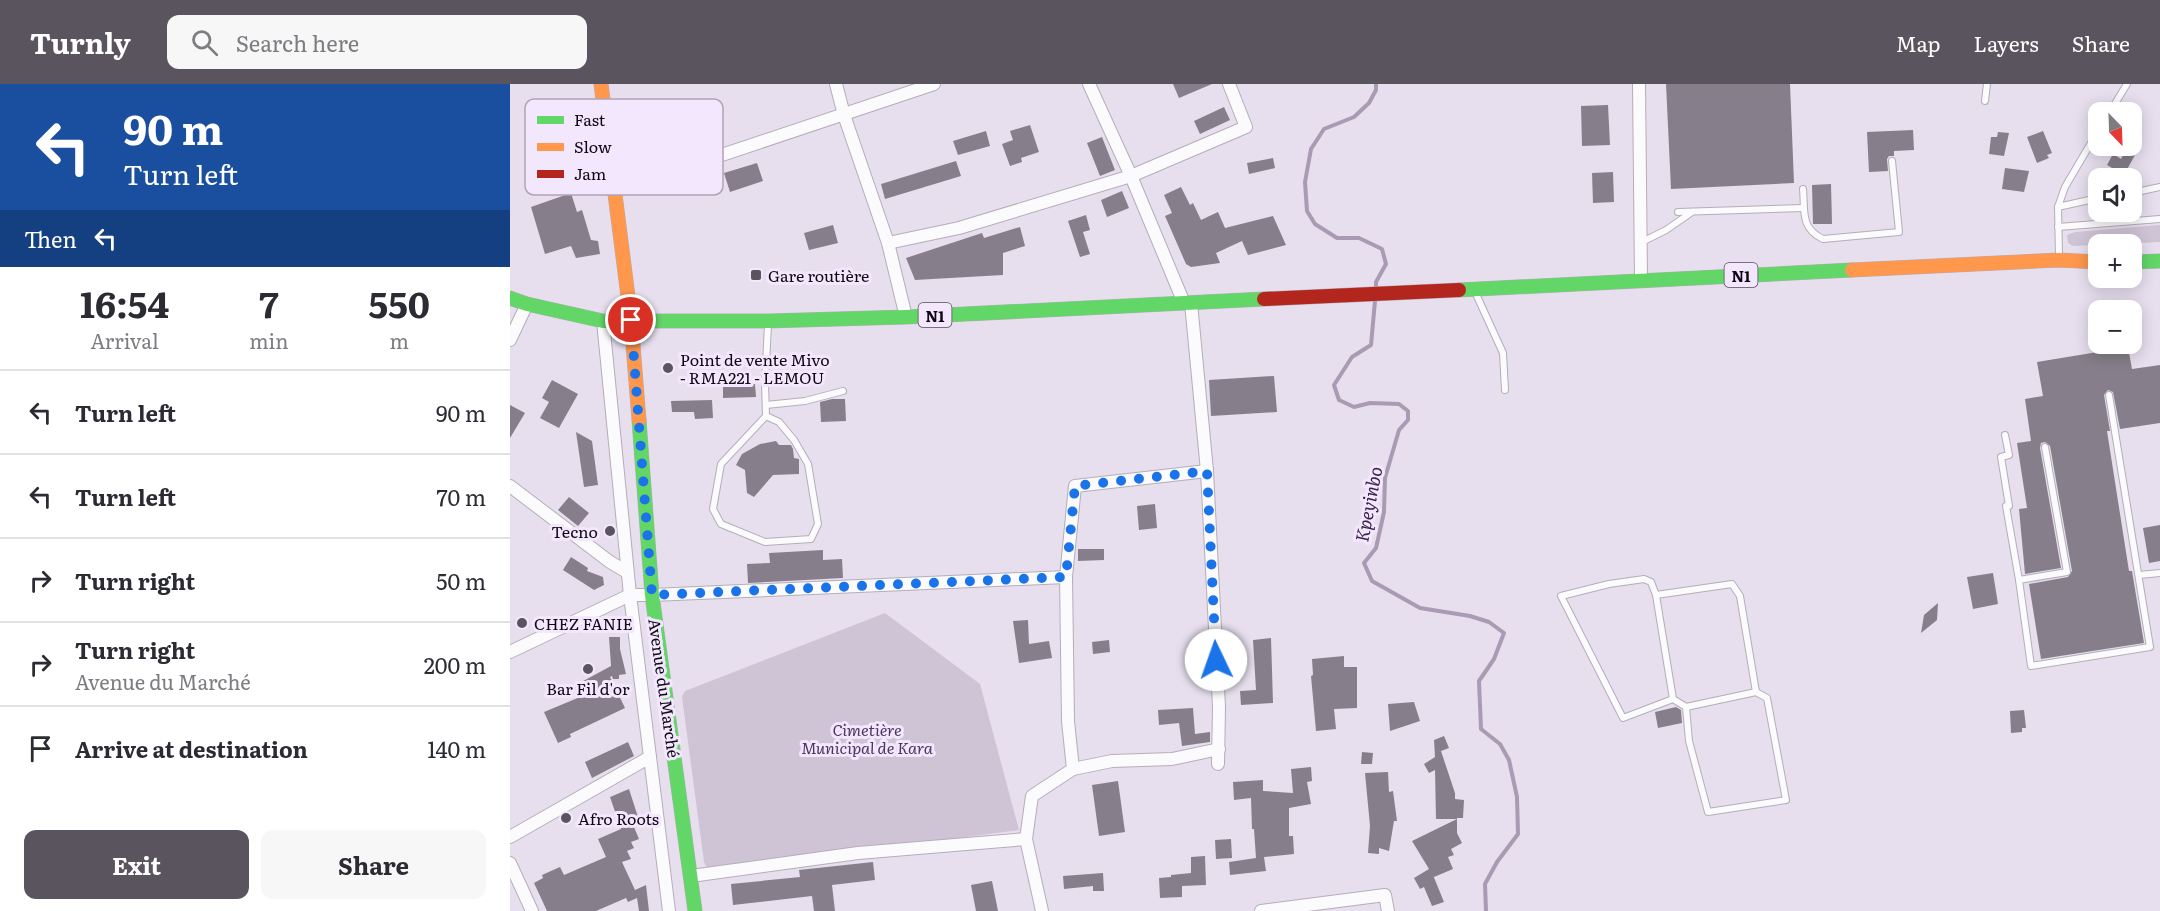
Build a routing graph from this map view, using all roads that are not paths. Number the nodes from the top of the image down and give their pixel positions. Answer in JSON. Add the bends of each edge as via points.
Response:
{"nodes":[{"id":1,"x":601,"y":84,"type":"edge"},
{"id":2,"x":836,"y":84,"type":"edge"},
{"id":3,"x":934,"y":84,"type":"edge"},
{"id":4,"x":1089,"y":84,"type":"edge"},
{"id":5,"x":1229,"y":84,"type":"edge"},
{"id":6,"x":1639,"y":84,"type":"edge"},
{"id":7,"x":1987,"y":84,"type":"edge"},
{"id":8,"x":2127,"y":84,"type":"edge"},
{"id":9,"x":603,"y":99,"type":"edge"},
{"id":10,"x":1985,"y":101,"type":"dead end"},
{"id":11,"x":2116,"y":102,"type":"edge"},
{"id":12,"x":844,"y":115,"type":"junction"},
{"id":13,"x":2088,"y":148,"type":"edge"},
{"id":14,"x":723,"y":155,"type":"edge"},
{"id":15,"x":1892,"y":161,"type":"dead end"},
{"id":16,"x":1131,"y":176,"type":"junction"},
{"id":17,"x":2160,"y":187,"type":"edge"},
{"id":18,"x":1803,"y":189,"type":"dead end"},
{"id":19,"x":2142,"y":190,"type":"edge"},
{"id":20,"x":615,"y":195,"type":"edge"},
{"id":21,"x":2088,"y":200,"type":"edge"},
{"id":22,"x":2058,"y":207,"type":"junction"},
{"id":23,"x":1804,"y":208,"type":"junction"},
{"id":24,"x":1678,"y":212,"type":"dead end"},
{"id":25,"x":1693,"y":212,"type":"junction"},
{"id":26,"x":2160,"y":219,"type":"edge"},
{"id":27,"x":2058,"y":227,"type":"junction"},
{"id":28,"x":1641,"y":242,"type":"junction"},
{"id":29,"x":888,"y":243,"type":"junction"},
{"id":30,"x":2059,"y":260,"type":"junction"},
{"id":31,"x":2088,"y":261,"type":"edge"},
{"id":32,"x":2160,"y":261,"type":"edge"},
{"id":33,"x":2142,"y":262,"type":"edge"},
{"id":34,"x":1641,"y":279,"type":"junction"},
{"id":35,"x":1474,"y":288,"type":"junction"},
{"id":36,"x":510,"y":298,"type":"edge"},
{"id":37,"x":1188,"y":303,"type":"junction"},
{"id":38,"x":527,"y":304,"type":"junction"},
{"id":39,"x":906,"y":317,"type":"junction"},
{"id":40,"x":631,"y":320,"type":"junction"},
{"id":41,"x":603,"y":321,"type":"junction"},
{"id":42,"x":768,"y":321,"type":"junction"},
{"id":43,"x":510,"y":340,"type":"edge"},
{"id":44,"x":1504,"y":390,"type":"dead end"},
{"id":45,"x":843,"y":391,"type":"dead end"},
{"id":46,"x":2109,"y":395,"type":"dead end"},
{"id":47,"x":766,"y":405,"type":"junction"},
{"id":48,"x":766,"y":416,"type":"junction"},
{"id":49,"x":2005,"y":435,"type":"dead end"},
{"id":50,"x":2045,"y":447,"type":"dead end"},
{"id":51,"x":1207,"y":471,"type":"junction"},
{"id":52,"x":510,"y":486,"type":"edge"},
{"id":53,"x":627,"y":572,"type":"junction"},
{"id":54,"x":2160,"y":573,"type":"edge"},
{"id":55,"x":2139,"y":575,"type":"junction"},
{"id":56,"x":1066,"y":577,"type":"junction"},
{"id":57,"x":2019,"y":580,"type":"junction"},
{"id":58,"x":630,"y":595,"type":"junction"},
{"id":59,"x":652,"y":595,"type":"junction"},
{"id":60,"x":1656,"y":595,"type":"junction"},
{"id":61,"x":510,"y":652,"type":"edge"},
{"id":62,"x":1756,"y":692,"type":"junction"},
{"id":63,"x":1673,"y":699,"type":"junction"},
{"id":64,"x":1686,"y":707,"type":"junction"},
{"id":65,"x":1219,"y":749,"type":"junction"},
{"id":66,"x":650,"y":757,"type":"junction"},
{"id":67,"x":1218,"y":764,"type":"dead end"},
{"id":68,"x":1073,"y":769,"type":"junction"},
{"id":69,"x":510,"y":837,"type":"edge"},
{"id":70,"x":1026,"y":839,"type":"junction"},
{"id":71,"x":510,"y":862,"type":"edge"},
{"id":72,"x":691,"y":876,"type":"junction"},
{"id":73,"x":532,"y":911,"type":"edge"},
{"id":74,"x":669,"y":911,"type":"edge"},
{"id":75,"x":695,"y":911,"type":"edge"},
{"id":76,"x":1042,"y":911,"type":"edge"},
{"id":77,"x":1261,"y":911,"type":"edge"},
{"id":78,"x":1388,"y":911,"type":"edge"}],
"edges":[{"from":1,"to":9,"type":"main road","name":"Avenue du Marché"},
{"from":2,"to":12,"type":"street"},
{"from":3,"to":12,"type":"street"},
{"from":4,"to":16,"type":"street"},
{"from":5,"to":16,"type":"street","via":[[1246,127]]},
{"from":6,"to":28,"type":"street"},
{"from":7,"to":10,"type":"lane"},
{"from":8,"to":11,"type":"lane"},
{"from":12,"to":14,"type":"street"},
{"from":12,"to":29,"type":"street"},
{"from":13,"to":22,"type":"lane"},
{"from":15,"to":23,"type":"lane","via":[[1899,232],[1823,239],[1806,227]]},
{"from":16,"to":29,"type":"street","via":[[959,228]]},
{"from":16,"to":37,"type":"street"},
{"from":17,"to":19,"type":"lane"},
{"from":18,"to":23,"type":"lane"},
{"from":20,"to":40,"type":"main road","name":"Avenue du Marché"},
{"from":21,"to":22,"type":"lane"},
{"from":22,"to":27,"type":"lane"},
{"from":23,"to":25,"type":"lane"},
{"from":24,"to":25,"type":"lane"},
{"from":25,"to":28,"type":"lane"},
{"from":26,"to":27,"type":"lane"},
{"from":27,"to":30,"type":"lane"},
{"from":28,"to":34,"type":"street"},
{"from":29,"to":39,"type":"street"},
{"from":30,"to":31,"type":"main road","number":"N1"},
{"from":30,"to":34,"type":"main road","number":"N1"},
{"from":32,"to":33,"type":"main road"},
{"from":34,"to":35,"type":"main road","number":"N1"},
{"from":35,"to":37,"type":"main road","number":"N1"},
{"from":35,"to":44,"type":"lane","via":[[1503,353]]},
{"from":36,"to":38,"type":"main road","number":"N1"},
{"from":37,"to":39,"type":"main road","number":"N1"},
{"from":37,"to":51,"type":"street"},
{"from":38,"to":41,"type":"main road","number":"N1"},
{"from":38,"to":43,"type":"street"},
{"from":39,"to":42,"type":"main road","number":"N1"},
{"from":40,"to":41,"type":"main road","number":"N1"},
{"from":40,"to":42,"type":"main road","number":"N1"},
{"from":40,"to":59,"type":"main road","name":"Avenue du Marché"},
{"from":41,"to":53,"type":"street","name":"Avenue du Marché"},
{"from":42,"to":47,"type":"lane"},
{"from":45,"to":47,"type":"lane"},
{"from":46,"to":55,"type":"lane"},
{"from":47,"to":48,"type":"lane"},
{"from":48,"to":48,"type":"lane","via":[[722,464],[713,509],[721,524],[765,542],[811,539],[818,524],[808,464],[779,422]]},
{"from":49,"to":57,"type":"lane","via":[[2009,455],[2001,457]]},
{"from":50,"to":57,"type":"lane","via":[[2067,572]]},
{"from":51,"to":56,"type":"street","via":[[1075,486]]},
{"from":51,"to":65,"type":"street"},
{"from":52,"to":53,"type":"street"},
{"from":53,"to":58,"type":"street","name":"Avenue du Marché"},
{"from":54,"to":55,"type":"lane"},
{"from":55,"to":57,"type":"lane","via":[[2150,647],[2031,666]]},
{"from":56,"to":59,"type":"street"},
{"from":56,"to":68,"type":"street","via":[[1068,721]]},
{"from":58,"to":59,"type":"street"},
{"from":58,"to":61,"type":"street"},
{"from":58,"to":66,"type":"street","name":"Avenue du Marché"},
{"from":59,"to":72,"type":"main road","name":"Avenue du Marché"},
{"from":60,"to":62,"type":"lane","via":[[1732,584],[1740,596]]},
{"from":60,"to":63,"type":"lane"},
{"from":60,"to":63,"type":"lane","via":[[1651,582],[1644,579],[1561,596],[1623,718]]},
{"from":62,"to":64,"type":"lane"},
{"from":62,"to":64,"type":"lane","via":[[1767,698],[1786,800],[1708,812],[1689,741]]},
{"from":63,"to":64,"type":"lane"},
{"from":65,"to":67,"type":"street"},
{"from":65,"to":68,"type":"street","via":[[1172,759],[1112,761]]},
{"from":66,"to":69,"type":"street"},
{"from":66,"to":74,"type":"street","name":"Avenue du Marché"},
{"from":68,"to":70,"type":"street","via":[[1032,796]]},
{"from":70,"to":72,"type":"street","via":[[858,853]]},
{"from":70,"to":76,"type":"street"},
{"from":71,"to":73,"type":"street"},
{"from":72,"to":75,"type":"main road","name":"Avenue du Marché"},
{"from":77,"to":78,"type":"street","via":[[1385,895]]}]}
